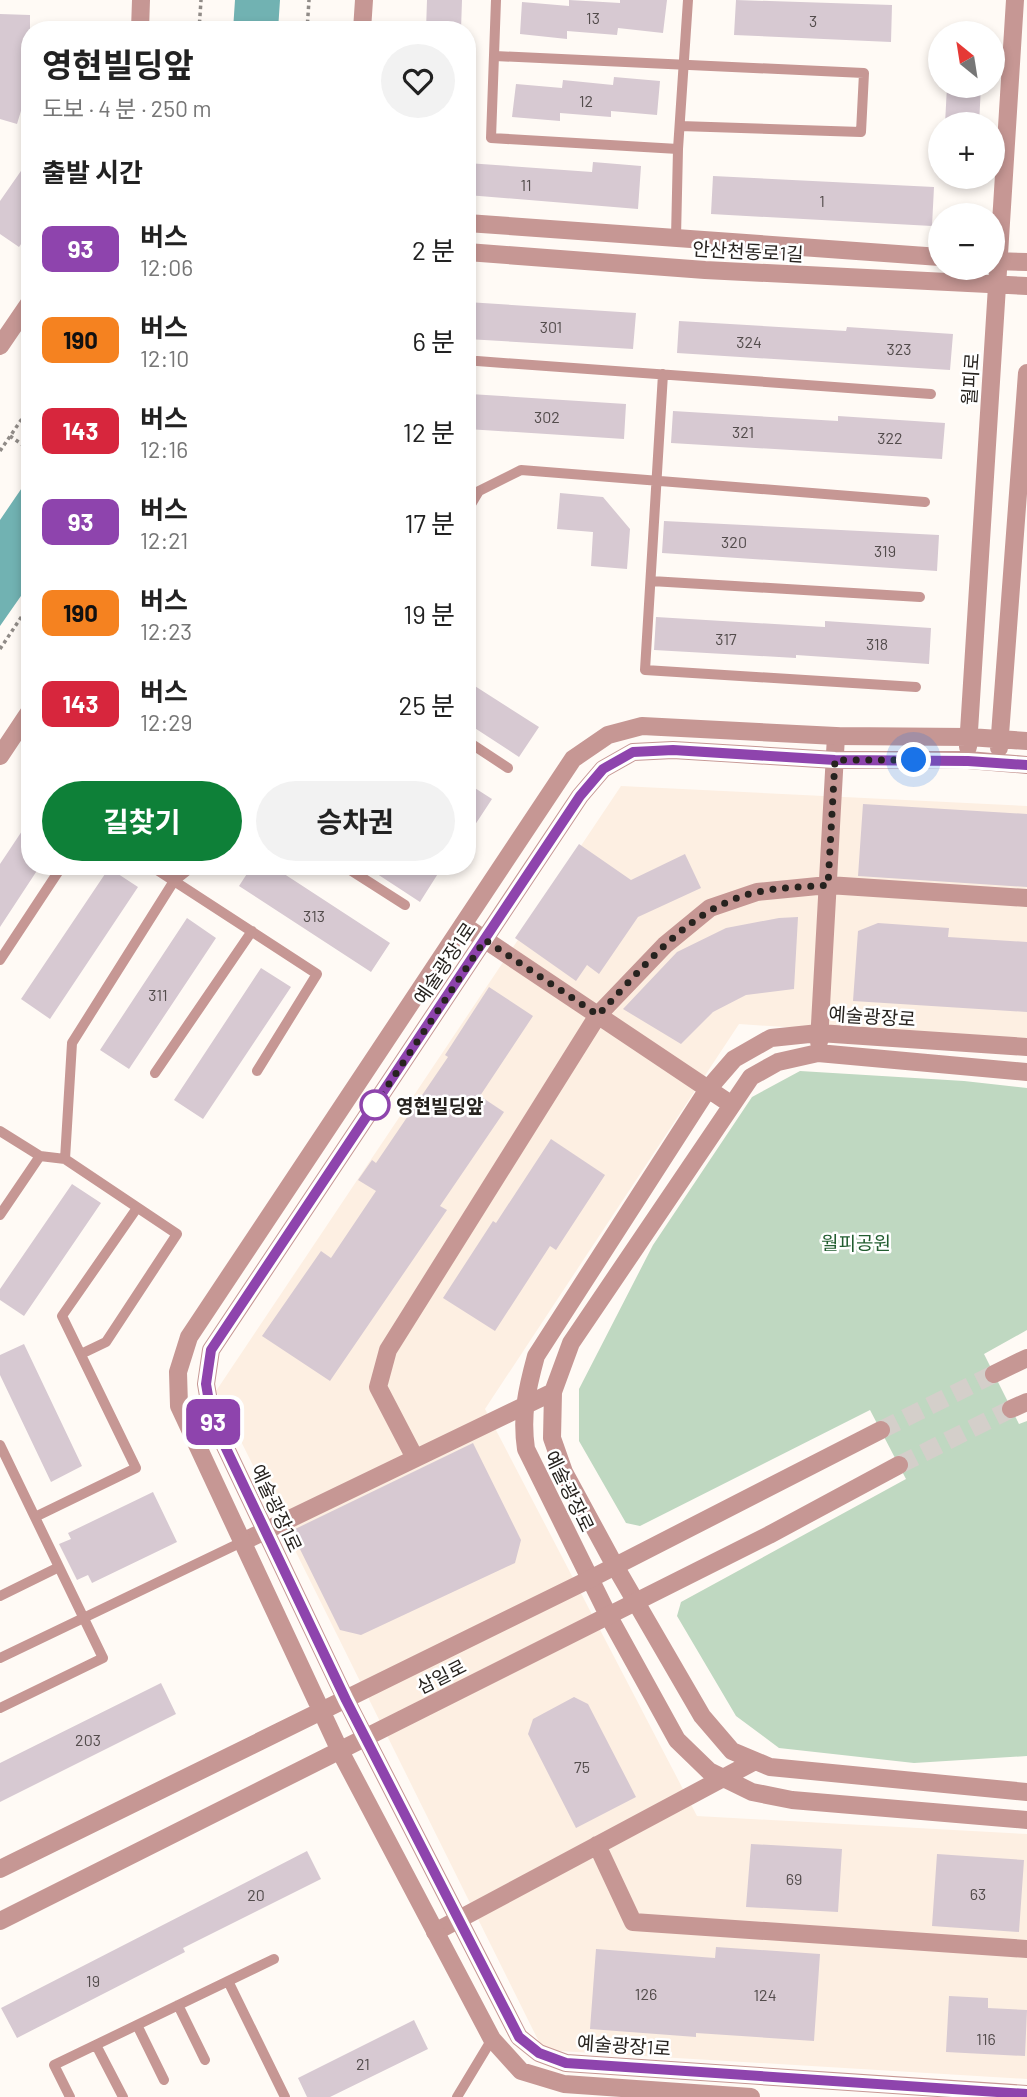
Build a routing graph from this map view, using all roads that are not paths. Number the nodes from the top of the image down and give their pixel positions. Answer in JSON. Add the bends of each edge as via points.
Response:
{"nodes":[{"id":1,"x":141,"y":0,"type":"edge"},
{"id":2,"x":364,"y":0,"type":"edge"},
{"id":3,"x":496,"y":0,"type":"edge"},
{"id":4,"x":688,"y":0,"type":"edge"},
{"id":5,"x":1015,"y":0,"type":"edge"},
{"id":6,"x":140,"y":21,"type":"edge"},
{"id":7,"x":363,"y":21,"type":"edge"},
{"id":8,"x":495,"y":56,"type":"junction"},
{"id":9,"x":684,"y":66,"type":"junction"},
{"id":10,"x":680,"y":125,"type":"junction"},
{"id":11,"x":678,"y":149,"type":"junction"},
{"id":12,"x":999,"y":203,"type":"edge"},
{"id":13,"x":476,"y":224,"type":"edge"},
{"id":14,"x":676,"y":237,"type":"junction"},
{"id":15,"x":476,"y":253,"type":"edge"},
{"id":16,"x":928,"y":256,"type":"edge"},
{"id":17,"x":1005,"y":261,"type":"edge"},
{"id":18,"x":1027,"y":262,"type":"edge"},
{"id":19,"x":997,"y":280,"type":"edge"},
{"id":20,"x":997,"y":284,"type":"junction"},
{"id":21,"x":1027,"y":286,"type":"edge"},
{"id":22,"x":21,"y":315,"type":"edge"},
{"id":23,"x":0,"y":346,"type":"edge"},
{"id":24,"x":478,"y":361,"type":"dead end"},
{"id":25,"x":1027,"y":373,"type":"edge"},
{"id":26,"x":663,"y":374,"type":"junction"},
{"id":27,"x":931,"y":394,"type":"dead end"},
{"id":28,"x":656,"y":481,"type":"junction"},
{"id":29,"x":476,"y":496,"type":"edge"},
{"id":30,"x":925,"y":502,"type":"dead end"},
{"id":31,"x":650,"y":580,"type":"junction"},
{"id":32,"x":920,"y":597,"type":"dead end"},
{"id":33,"x":916,"y":687,"type":"dead end"},
{"id":34,"x":21,"y":724,"type":"edge"},
{"id":35,"x":836,"y":736,"type":"junction"},
{"id":36,"x":969,"y":737,"type":"junction"},
{"id":37,"x":1000,"y":739,"type":"junction"},
{"id":38,"x":1027,"y":741,"type":"edge"},
{"id":39,"x":476,"y":747,"type":"edge"},
{"id":40,"x":0,"y":756,"type":"edge"},
{"id":41,"x":835,"y":760,"type":"junction"},
{"id":42,"x":968,"y":761,"type":"junction"},
{"id":43,"x":998,"y":762,"type":"junction"},
{"id":44,"x":1027,"y":765,"type":"edge"},
{"id":45,"x":508,"y":768,"type":"dead end"},
{"id":46,"x":56,"y":875,"type":"edge"},
{"id":47,"x":165,"y":875,"type":"edge"},
{"id":48,"x":182,"y":875,"type":"edge"},
{"id":49,"x":358,"y":875,"type":"edge"},
{"id":50,"x":174,"y":881,"type":"junction"},
{"id":51,"x":828,"y":885,"type":"junction"},
{"id":52,"x":1027,"y":898,"type":"edge"},
{"id":53,"x":405,"y":905,"type":"dead end"},
{"id":54,"x":463,"y":925,"type":"junction"},
{"id":55,"x":252,"y":932,"type":"junction"},
{"id":56,"x":485,"y":940,"type":"junction"},
{"id":57,"x":0,"y":960,"type":"edge"},
{"id":58,"x":598,"y":1015,"type":"junction"},
{"id":59,"x":819,"y":1033,"type":"junction"},
{"id":60,"x":1027,"y":1047,"type":"edge"},
{"id":61,"x":818,"y":1053,"type":"junction"},
{"id":62,"x":257,"y":1071,"type":"dead end"},
{"id":63,"x":1027,"y":1072,"type":"edge"},
{"id":64,"x":155,"y":1073,"type":"dead end"},
{"id":65,"x":708,"y":1089,"type":"junction"},
{"id":66,"x":732,"y":1105,"type":"junction"},
{"id":67,"x":0,"y":1131,"type":"edge"},
{"id":68,"x":40,"y":1156,"type":"junction"},
{"id":69,"x":65,"y":1159,"type":"junction"},
{"id":70,"x":137,"y":1208,"type":"junction"},
{"id":71,"x":0,"y":1215,"type":"edge"},
{"id":72,"x":81,"y":1354,"type":"junction"},
{"id":73,"x":1027,"y":1358,"type":"edge"},
{"id":74,"x":994,"y":1374,"type":"tunnel mouth"},
{"id":75,"x":553,"y":1392,"type":"junction"},
{"id":76,"x":526,"y":1405,"type":"junction"},
{"id":77,"x":881,"y":1430,"type":"tunnel mouth"},
{"id":78,"x":0,"y":1446,"type":"edge"},
{"id":79,"x":415,"y":1458,"type":"junction"},
{"id":80,"x":899,"y":1465,"type":"tunnel mouth"},
{"id":81,"x":11,"y":1468,"type":"junction"},
{"id":82,"x":0,"y":1474,"type":"edge"},
{"id":83,"x":34,"y":1517,"type":"junction"},
{"id":84,"x":265,"y":1531,"type":"junction"},
{"id":85,"x":242,"y":1542,"type":"junction"},
{"id":86,"x":615,"y":1566,"type":"junction"},
{"id":87,"x":59,"y":1567,"type":"junction"},
{"id":88,"x":590,"y":1579,"type":"junction"},
{"id":89,"x":0,"y":1596,"type":"edge"},
{"id":90,"x":635,"y":1602,"type":"junction"},
{"id":91,"x":608,"y":1615,"type":"junction"},
{"id":92,"x":83,"y":1618,"type":"junction"},
{"id":93,"x":0,"y":1658,"type":"edge"},
{"id":94,"x":346,"y":1700,"type":"junction"},
{"id":95,"x":0,"y":1708,"type":"edge"},
{"id":96,"x":321,"y":1712,"type":"junction"},
{"id":97,"x":365,"y":1738,"type":"junction"},
{"id":98,"x":340,"y":1751,"type":"junction"},
{"id":99,"x":755,"y":1760,"type":"junction"},
{"id":100,"x":725,"y":1777,"type":"junction"},
{"id":101,"x":1027,"y":1792,"type":"edge"},
{"id":102,"x":1027,"y":1820,"type":"edge"},
{"id":103,"x":597,"y":1845,"type":"junction"},
{"id":104,"x":0,"y":1869,"type":"edge"},
{"id":105,"x":458,"y":1919,"type":"junction"},
{"id":106,"x":0,"y":1921,"type":"edge"},
{"id":107,"x":435,"y":1932,"type":"junction"},
{"id":108,"x":1027,"y":1949,"type":"edge"},
{"id":109,"x":274,"y":1959,"type":"dead end"},
{"id":110,"x":228,"y":1981,"type":"junction"},
{"id":111,"x":178,"y":2006,"type":"junction"},
{"id":112,"x":137,"y":2025,"type":"junction"},
{"id":113,"x":492,"y":2039,"type":"junction"},
{"id":114,"x":96,"y":2045,"type":"junction"},
{"id":115,"x":205,"y":2060,"type":"dead end"},
{"id":116,"x":164,"y":2080,"type":"dead end"},
{"id":117,"x":1027,"y":2094,"type":"edge"},
{"id":118,"x":70,"y":2097,"type":"edge"},
{"id":119,"x":123,"y":2097,"type":"edge"},
{"id":120,"x":285,"y":2097,"type":"edge"},
{"id":121,"x":457,"y":2097,"type":"edge"},
{"id":122,"x":751,"y":2097,"type":"edge"}],
"edges":[{"from":1,"to":6,"type":"street"},
{"from":2,"to":7,"type":"street"},
{"from":3,"to":8,"type":"lane"},
{"from":4,"to":9,"type":"lane"},
{"from":5,"to":12,"type":"street","name":"월피로"},
{"from":8,"to":9,"type":"lane"},
{"from":8,"to":11,"type":"lane","via":[[491,138]]},
{"from":9,"to":10,"type":"lane"},
{"from":9,"to":10,"type":"lane","via":[[864,73],[861,132]]},
{"from":10,"to":11,"type":"lane"},
{"from":11,"to":14,"type":"lane"},
{"from":13,"to":14,"type":"street","name":"안산천동로1길"},
{"from":14,"to":16,"type":"street","name":"안산천동로1길"},
{"from":15,"to":20,"type":"street","name":"안산천동로1길","via":[[705,270]]},
{"from":17,"to":18,"type":"street"},
{"from":19,"to":20,"type":"street","name":"월피로"},
{"from":20,"to":21,"type":"street","name":"안산천동로1길"},
{"from":20,"to":36,"type":"street","name":"월피로"},
{"from":22,"to":23,"type":"street"},
{"from":24,"to":26,"type":"lane"},
{"from":25,"to":37,"type":"street"},
{"from":26,"to":27,"type":"lane"},
{"from":26,"to":28,"type":"lane"},
{"from":28,"to":29,"type":"lane","via":[[521,470]]},
{"from":28,"to":30,"type":"lane"},
{"from":28,"to":31,"type":"lane"},
{"from":31,"to":32,"type":"lane"},
{"from":31,"to":33,"type":"lane","via":[[645,670]]},
{"from":34,"to":40,"type":"street"},
{"from":35,"to":36,"type":"street","name":"예술광장1로"},
{"from":35,"to":41,"type":"street"},
{"from":35,"to":54,"type":"street","name":"예술광장1로","via":[[642,726],[608,735],[573,759]]},
{"from":36,"to":37,"type":"street","name":"예술광장1로"},
{"from":36,"to":42,"type":"street","name":"월피로"},
{"from":37,"to":38,"type":"street","name":"예술광장1로"},
{"from":37,"to":43,"type":"street"},
{"from":39,"to":45,"type":"lane"},
{"from":41,"to":42,"type":"street","name":"예술광장1로"},
{"from":41,"to":51,"type":"street"},
{"from":41,"to":56,"type":"street","name":"예술광장1로","via":[[673,750],[633,752],[603,769],[580,796]]},
{"from":42,"to":43,"type":"street","name":"예술광장1로"},
{"from":43,"to":44,"type":"street","name":"예술광장1로"},
{"from":46,"to":57,"type":"lane"},
{"from":47,"to":50,"type":"lane"},
{"from":48,"to":50,"type":"lane"},
{"from":49,"to":53,"type":"lane"},
{"from":50,"to":55,"type":"lane"},
{"from":50,"to":69,"type":"lane","via":[[72,1042]]},
{"from":51,"to":52,"type":"street"},
{"from":51,"to":58,"type":"street","via":[[757,892],[710,908],[665,945]]},
{"from":51,"to":59,"type":"street"},
{"from":54,"to":56,"type":"street"},
{"from":54,"to":85,"type":"street","name":"예술광장1로","via":[[189,1338],[178,1372],[179,1406]]},
{"from":55,"to":62,"type":"lane","via":[[317,974]]},
{"from":55,"to":64,"type":"lane"},
{"from":56,"to":58,"type":"street"},
{"from":56,"to":84,"type":"street","name":"예술광장1로","via":[[211,1350],[206,1384],[212,1419]]},
{"from":58,"to":65,"type":"street"},
{"from":58,"to":79,"type":"street","via":[[388,1350],[378,1387]]},
{"from":59,"to":60,"type":"street","name":"예술광장로"},
{"from":59,"to":61,"type":"street"},
{"from":59,"to":65,"type":"street","name":"예술광장로","via":[[771,1038],[734,1059]]},
{"from":61,"to":63,"type":"street","name":"예술광장로"},
{"from":61,"to":66,"type":"street","name":"예술광장로","via":[[778,1062],[751,1077]]},
{"from":65,"to":66,"type":"street"},
{"from":65,"to":76,"type":"street","name":"예술광장로","via":[[536,1356]]},
{"from":66,"to":75,"type":"street","name":"예술광장로","via":[[570,1343]]},
{"from":67,"to":68,"type":"lane"},
{"from":68,"to":69,"type":"lane"},
{"from":68,"to":71,"type":"lane"},
{"from":69,"to":70,"type":"lane"},
{"from":70,"to":72,"type":"lane","via":[[62,1316]]},
{"from":70,"to":72,"type":"lane","via":[[177,1234],[106,1342]]},
{"from":72,"to":83,"type":"lane","via":[[136,1468]]},
{"from":73,"to":74,"type":"street"},
{"from":75,"to":76,"type":"street"},
{"from":75,"to":86,"type":"street","name":"예술광장로","via":[[552,1438],[564,1472]]},
{"from":76,"to":79,"type":"street"},
{"from":76,"to":88,"type":"street","name":"예술광장로","via":[[522,1423],[526,1449]]},
{"from":77,"to":86,"type":"street","name":"삼일로"},
{"from":78,"to":81,"type":"lane"},
{"from":79,"to":84,"type":"street"},
{"from":80,"to":90,"type":"street","name":"삼일로"},
{"from":81,"to":82,"type":"lane"},
{"from":81,"to":83,"type":"lane"},
{"from":83,"to":87,"type":"lane"},
{"from":84,"to":85,"type":"street"},
{"from":84,"to":94,"type":"street","name":"예술광장1로"},
{"from":85,"to":92,"type":"lane"},
{"from":85,"to":96,"type":"street","name":"예술광장1로"},
{"from":86,"to":88,"type":"street","name":"삼일로"},
{"from":86,"to":90,"type":"street","name":"예술광장로"},
{"from":87,"to":89,"type":"lane"},
{"from":87,"to":92,"type":"lane"},
{"from":88,"to":91,"type":"street","name":"예술광장로"},
{"from":88,"to":94,"type":"street","name":"삼일로"},
{"from":90,"to":91,"type":"street","name":"삼일로"},
{"from":90,"to":99,"type":"street","name":"예술광장로","via":[[702,1716],[732,1751]]},
{"from":91,"to":97,"type":"street","name":"삼일로"},
{"from":91,"to":100,"type":"street","name":"예술광장로","via":[[677,1740],[709,1771]]},
{"from":92,"to":93,"type":"lane"},
{"from":92,"to":95,"type":"lane","via":[[103,1658]]},
{"from":94,"to":96,"type":"street","name":"삼일로"},
{"from":94,"to":97,"type":"street","name":"예술광장1로"},
{"from":96,"to":98,"type":"street","name":"예술광장1로"},
{"from":96,"to":104,"type":"street","name":"삼일로"},
{"from":97,"to":98,"type":"street","name":"삼일로"},
{"from":97,"to":105,"type":"street","name":"예술광장1로"},
{"from":98,"to":106,"type":"street","name":"삼일로"},
{"from":98,"to":107,"type":"street","name":"예술광장1로"},
{"from":99,"to":100,"type":"street"},
{"from":99,"to":101,"type":"street","name":"예술광장로","via":[[770,1767]]},
{"from":100,"to":102,"type":"street","name":"예술광장로","via":[[752,1791],[792,1800]]},
{"from":100,"to":103,"type":"street"},
{"from":103,"to":105,"type":"street"},
{"from":103,"to":108,"type":"street","via":[[633,1922]]},
{"from":105,"to":107,"type":"street"},
{"from":105,"to":117,"type":"street","name":"예술광장1로","via":[[519,2037],[539,2053],[566,2063]]},
{"from":107,"to":113,"type":"street","name":"예술광장1로"},
{"from":109,"to":110,"type":"lane"},
{"from":110,"to":111,"type":"lane"},
{"from":110,"to":120,"type":"lane"},
{"from":111,"to":112,"type":"lane"},
{"from":111,"to":115,"type":"lane"},
{"from":112,"to":114,"type":"lane"},
{"from":112,"to":116,"type":"lane"},
{"from":113,"to":121,"type":"lane"},
{"from":113,"to":122,"type":"street","name":"예술광장1로","via":[[521,2071],[564,2084]]},
{"from":114,"to":118,"type":"lane","via":[[54,2065]]},
{"from":114,"to":119,"type":"lane"}]}
